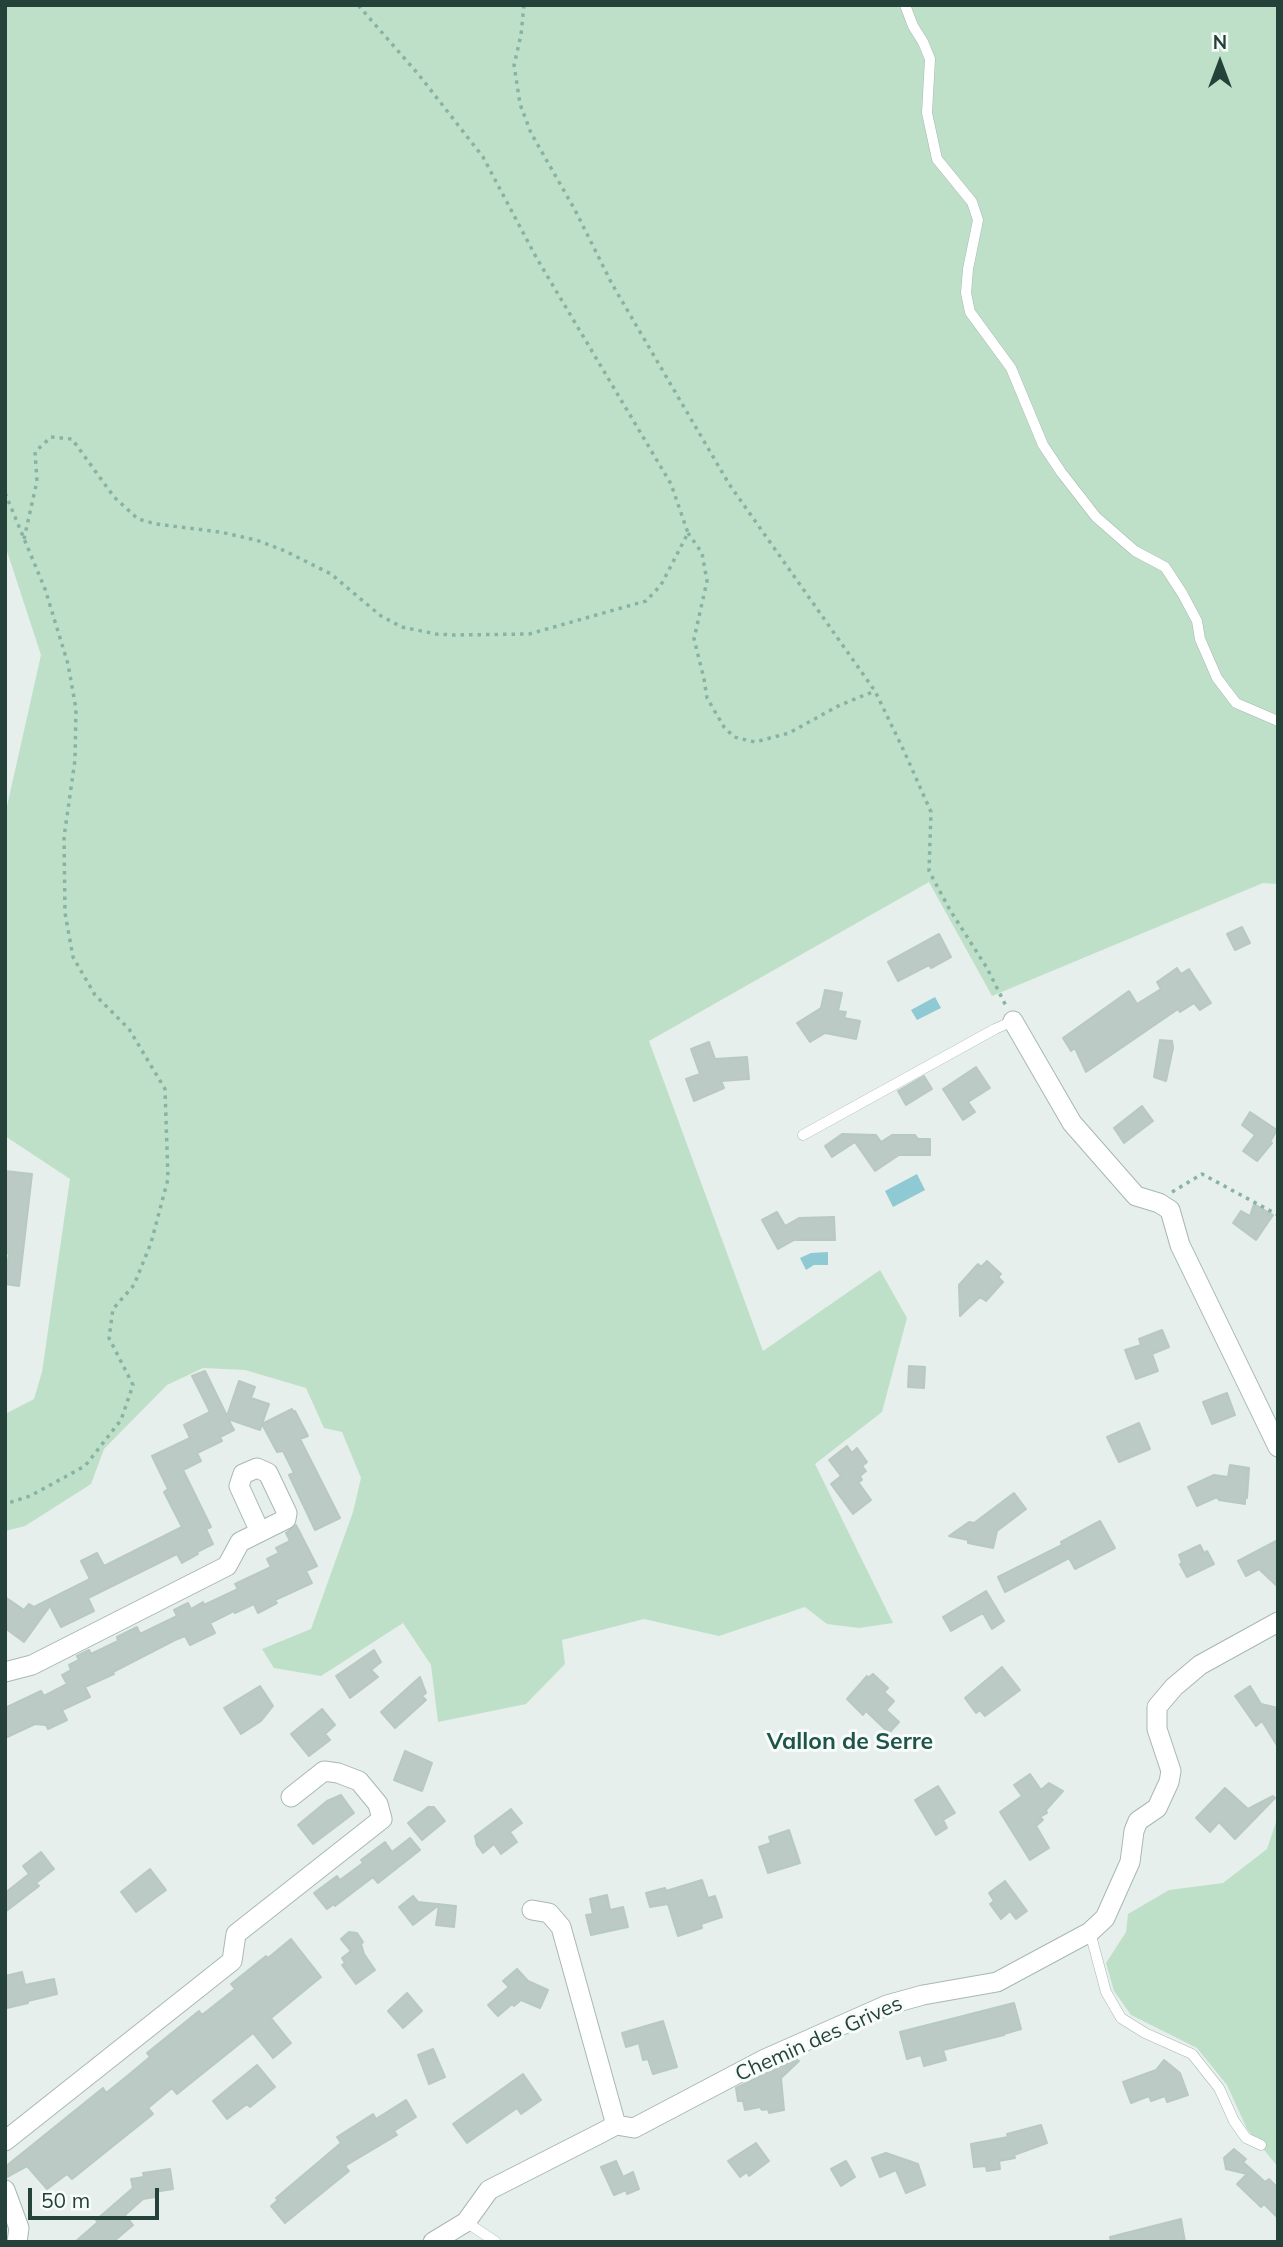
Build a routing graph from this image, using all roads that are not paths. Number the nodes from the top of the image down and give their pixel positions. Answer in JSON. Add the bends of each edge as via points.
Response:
{"nodes":[{"id":1,"x":905,"y":5,"type":"edge"},
{"id":2,"x":1278,"y":721,"type":"edge"},
{"id":3,"x":1013,"y":1021,"type":"joint"},
{"id":4,"x":803,"y":1135,"type":"dead end"},
{"id":5,"x":1278,"y":1447,"type":"edge"},
{"id":6,"x":260,"y":1532,"type":"dead end"},
{"id":7,"x":1278,"y":1622,"type":"edge"},
{"id":8,"x":5,"y":1672,"type":"edge"},
{"id":9,"x":290,"y":1797,"type":"dead end"},
{"id":10,"x":532,"y":1910,"type":"dead end"},
{"id":11,"x":1090,"y":1932,"type":"junction"},
{"id":12,"x":616,"y":2126,"type":"junction"},
{"id":13,"x":5,"y":2141,"type":"edge"},
{"id":14,"x":1261,"y":2145,"type":"dead end"},
{"id":15,"x":5,"y":2190,"type":"edge"},
{"id":16,"x":466,"y":2222,"type":"junction"},
{"id":17,"x":17,"y":2242,"type":"edge"},
{"id":18,"x":433,"y":2242,"type":"edge"},
{"id":19,"x":496,"y":2242,"type":"edge"}],
"edges":[{"from":1,"to":2,"type":"lane","via":[[930,59],[927,113],[937,159],[972,202],[978,220],[968,269],[970,312],[1011,368],[1043,445],[1061,472],[1096,517],[1135,551],[1165,567],[1197,621],[1217,678],[1236,703]]},
{"from":3,"to":4,"type":"lane"},
{"from":3,"to":5,"type":"street","via":[[1072,1123],[1136,1196],[1170,1210],[1180,1245]]},
{"from":6,"to":8,"type":"street","via":[[240,1542],[227,1566],[32,1665]]},
{"from":7,"to":11,"type":"street","name":"Chemin des Grives","via":[[1200,1665],[1157,1707],[1157,1729],[1171,1771],[1169,1782],[1157,1808],[1138,1821],[1130,1862],[1105,1918]]},
{"from":9,"to":13,"type":"street","via":[[324,1772],[338,1773],[359,1781],[378,1804],[382,1819],[236,1934],[232,1961]]},
{"from":10,"to":12,"type":"street","via":[[549,1913],[561,1927]]},
{"from":11,"to":12,"type":"street","name":"Chemin des Grives","via":[[997,1982],[887,2005],[765,2059],[634,2128]]},
{"from":11,"to":14,"type":"lane","via":[[1106,1992],[1121,2018],[1192,2054],[1219,2088],[1246,2138]]},
{"from":12,"to":16,"type":"street","name":"Chemin des Grives","via":[[489,2190]]},
{"from":15,"to":17,"type":"street","via":[[19,2228]]},
{"from":16,"to":18,"type":"street","name":"Chemin des Grives"},
{"from":16,"to":19,"type":"lane"}]}
